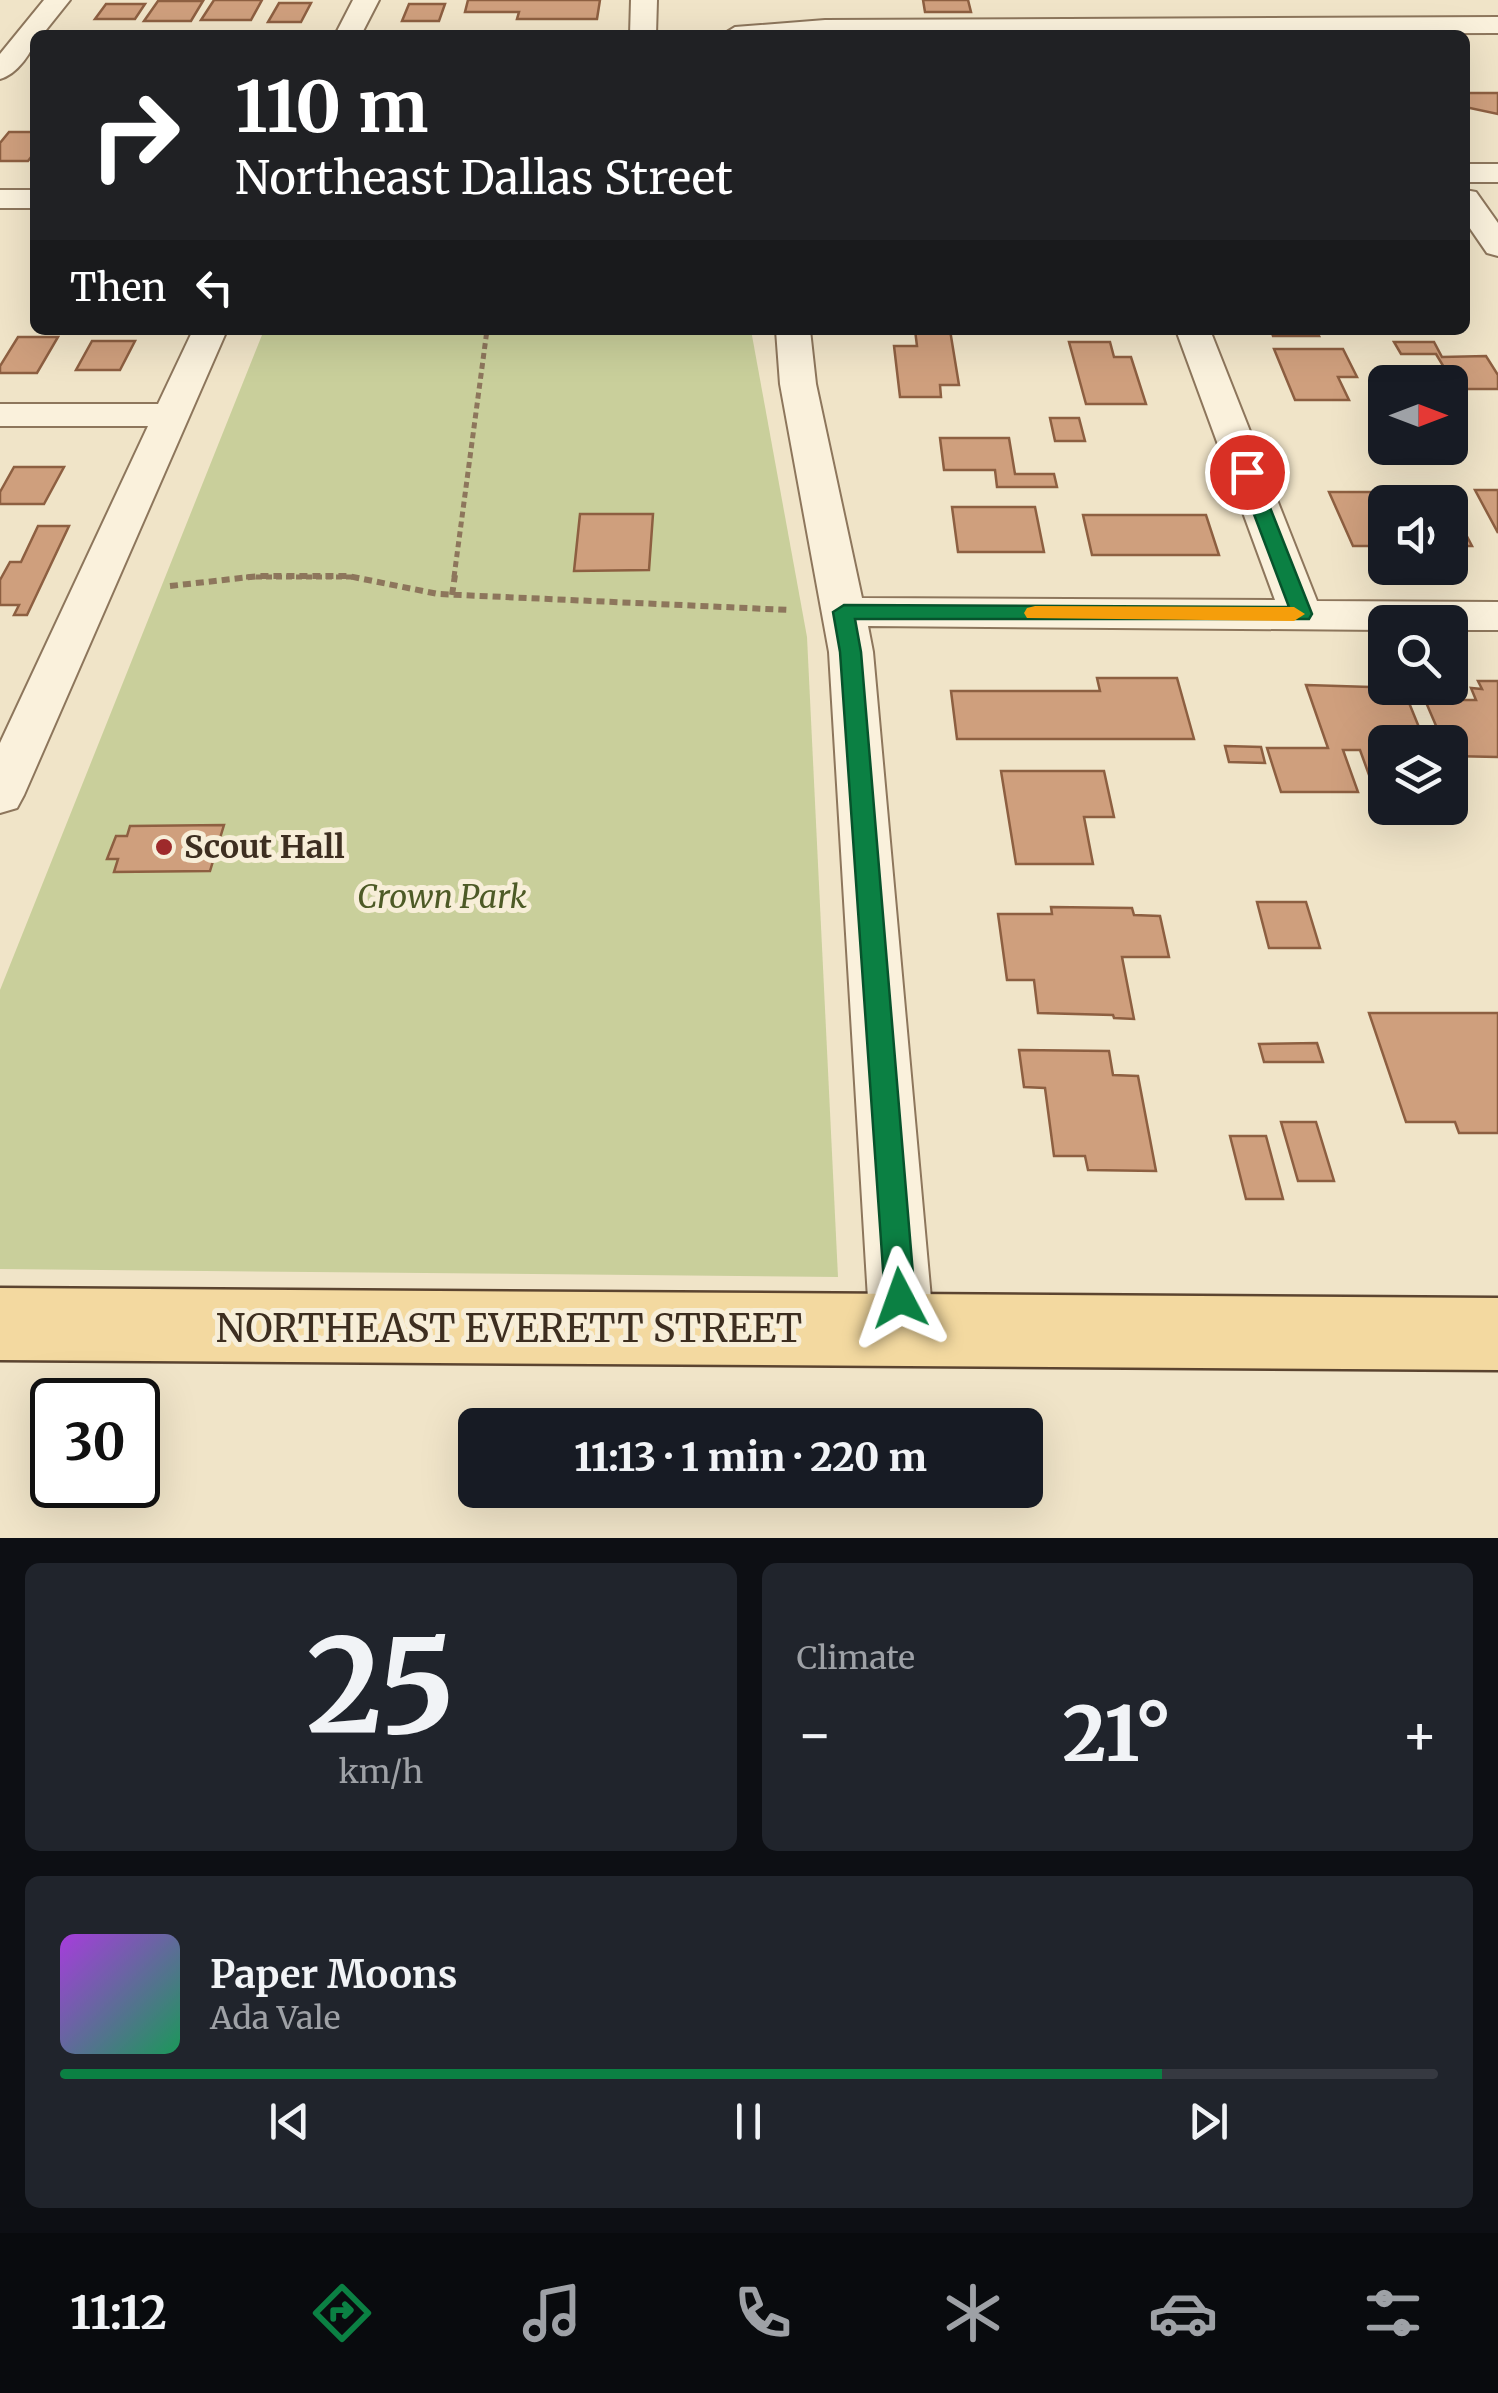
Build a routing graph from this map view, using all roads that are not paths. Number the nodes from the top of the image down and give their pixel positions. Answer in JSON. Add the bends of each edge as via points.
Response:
{"nodes":[{"id":1,"x":57,"y":0,"type":"edge"},
{"id":2,"x":366,"y":0,"type":"edge"},
{"id":3,"x":644,"y":0,"type":"edge"},
{"id":4,"x":875,"y":0,"type":"edge"},
{"id":5,"x":1168,"y":0,"type":"edge"},
{"id":6,"x":1498,"y":25,"type":"edge"},
{"id":7,"x":1182,"y":27,"type":"junction"},
{"id":8,"x":880,"y":28,"type":"junction"},
{"id":9,"x":31,"y":30,"type":"edge"},
{"id":10,"x":351,"y":30,"type":"edge"},
{"id":11,"x":643,"y":30,"type":"edge"},
{"id":12,"x":838,"y":30,"type":"edge"},
{"id":13,"x":1013,"y":30,"type":"edge"},
{"id":14,"x":1105,"y":30,"type":"edge"},
{"id":15,"x":1307,"y":30,"type":"edge"},
{"id":16,"x":1374,"y":30,"type":"edge"},
{"id":17,"x":19,"y":44,"type":"edge"},
{"id":18,"x":0,"y":71,"type":"edge"},
{"id":19,"x":1470,"y":173,"type":"edge"},
{"id":20,"x":1498,"y":173,"type":"edge"},
{"id":21,"x":0,"y":199,"type":"edge"},
{"id":22,"x":30,"y":199,"type":"edge"},
{"id":23,"x":1470,"y":205,"type":"edge"},
{"id":24,"x":1498,"y":246,"type":"edge"},
{"id":25,"x":208,"y":335,"type":"edge"},
{"id":26,"x":793,"y":335,"type":"edge"},
{"id":27,"x":1195,"y":335,"type":"edge"},
{"id":28,"x":172,"y":414,"type":"junction"},
{"id":29,"x":0,"y":415,"type":"edge"},
{"id":30,"x":844,"y":612,"type":"junction"},
{"id":31,"x":1302,"y":614,"type":"junction"},
{"id":32,"x":1498,"y":616,"type":"edge"},
{"id":33,"x":13,"y":736,"type":"edge"},
{"id":34,"x":0,"y":796,"type":"edge"},
{"id":35,"x":0,"y":1324,"type":"edge"},
{"id":36,"x":902,"y":1332,"type":"junction"},
{"id":37,"x":1498,"y":1334,"type":"edge"}],
"edges":[{"from":1,"to":9,"type":"street"},
{"from":2,"to":10,"type":"street"},
{"from":3,"to":11,"type":"street"},
{"from":4,"to":8,"type":"street"},
{"from":5,"to":7,"type":"street"},
{"from":6,"to":16,"type":"street"},
{"from":7,"to":14,"type":"street"},
{"from":7,"to":15,"type":"street"},
{"from":8,"to":12,"type":"street"},
{"from":8,"to":13,"type":"street"},
{"from":17,"to":18,"type":"street"},
{"from":19,"to":20,"type":"street"},
{"from":21,"to":22,"type":"street"},
{"from":23,"to":24,"type":"street"},
{"from":25,"to":28,"type":"street"},
{"from":26,"to":30,"type":"street"},
{"from":27,"to":31,"type":"street"},
{"from":28,"to":29,"type":"street"},
{"from":28,"to":33,"type":"street"},
{"from":30,"to":31,"type":"street"},
{"from":30,"to":36,"type":"street"},
{"from":31,"to":32,"type":"street"},
{"from":33,"to":34,"type":"street"},
{"from":35,"to":36,"type":"main road","name":"NORTHEAST EVERETT STREET"},
{"from":36,"to":37,"type":"main road","name":"NORTHEAST EVERETT STREET"}]}
